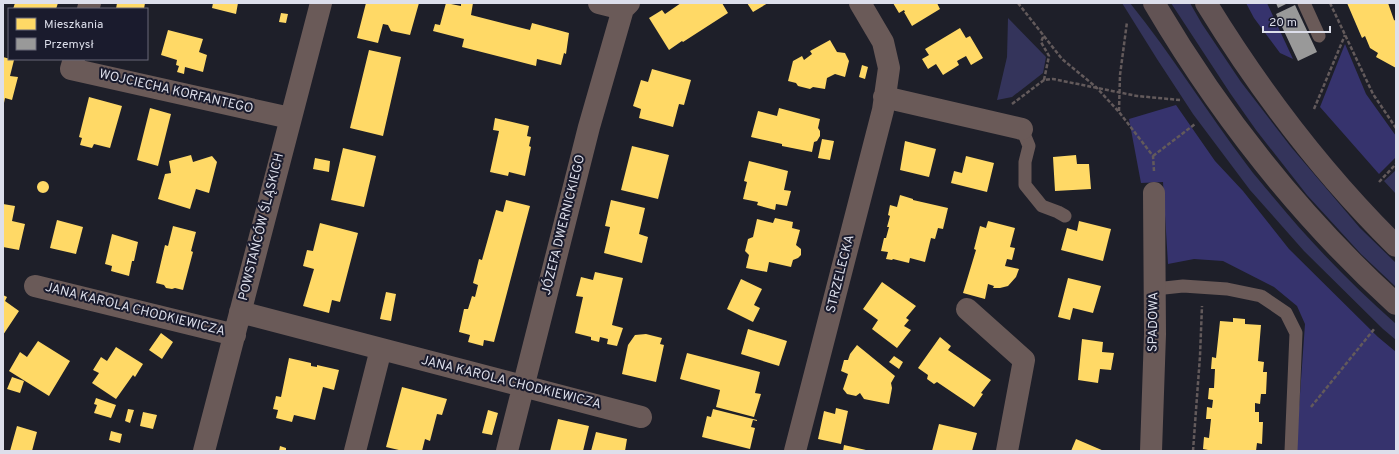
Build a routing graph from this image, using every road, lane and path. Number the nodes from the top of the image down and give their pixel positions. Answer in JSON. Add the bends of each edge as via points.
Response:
{"nodes":[{"id":1,"x":321,"y":3,"type":"edge"},
{"id":2,"x":599,"y":3,"type":"edge"},
{"id":3,"x":860,"y":3,"type":"edge"},
{"id":4,"x":1018,"y":3,"type":"edge"},
{"id":5,"x":1154,"y":3,"type":"edge"},
{"id":6,"x":1206,"y":3,"type":"edge"},
{"id":7,"x":1304,"y":3,"type":"edge"},
{"id":8,"x":1330,"y":3,"type":"edge"},
{"id":9,"x":626,"y":6,"type":"edge"},
{"id":10,"x":1127,"y":22,"type":"dead end"},
{"id":11,"x":1345,"y":34,"type":"junction"},
{"id":12,"x":1044,"y":35,"type":"junction"},
{"id":13,"x":1319,"y":36,"type":"dead end"},
{"id":14,"x":74,"y":60,"type":"edge"},
{"id":15,"x":1044,"y":80,"type":"junction"},
{"id":16,"x":1096,"y":87,"type":"junction"},
{"id":17,"x":1119,"y":92,"type":"junction"},
{"id":18,"x":884,"y":97,"type":"junction"},
{"id":19,"x":1180,"y":100,"type":"dead end"},
{"id":20,"x":1314,"y":109,"type":"dead end"},
{"id":21,"x":1119,"y":112,"type":"junction"},
{"id":22,"x":290,"y":118,"type":"junction"},
{"id":23,"x":990,"y":122,"type":"junction"},
{"id":24,"x":1195,"y":124,"type":"dead end"},
{"id":25,"x":1022,"y":128,"type":"joint"},
{"id":26,"x":1396,"y":128,"type":"edge"},
{"id":27,"x":1396,"y":164,"type":"edge"},
{"id":28,"x":1379,"y":182,"type":"dead end"},
{"id":29,"x":1154,"y":193,"type":"dead end"},
{"id":30,"x":1065,"y":216,"type":"dead end"},
{"id":31,"x":1396,"y":246,"type":"edge"},
{"id":32,"x":36,"y":286,"type":"dead end"},
{"id":33,"x":1202,"y":287,"type":"junction"},
{"id":34,"x":1155,"y":289,"type":"junction"},
{"id":35,"x":1396,"y":304,"type":"edge"},
{"id":36,"x":967,"y":309,"type":"dead end"},
{"id":37,"x":240,"y":312,"type":"junction"},
{"id":38,"x":1375,"y":328,"type":"dead end"},
{"id":39,"x":235,"y":335,"type":"junction"},
{"id":40,"x":381,"y":349,"type":"junction"},
{"id":41,"x":523,"y":386,"type":"junction"},
{"id":42,"x":641,"y":417,"type":"dead end"},
{"id":43,"x":1292,"y":430,"type":"junction"},
{"id":44,"x":204,"y":451,"type":"edge"},
{"id":45,"x":355,"y":451,"type":"edge"},
{"id":46,"x":507,"y":451,"type":"edge"},
{"id":47,"x":795,"y":451,"type":"edge"},
{"id":48,"x":1007,"y":451,"type":"edge"},
{"id":49,"x":1151,"y":451,"type":"edge"},
{"id":50,"x":1193,"y":451,"type":"edge"},
{"id":51,"x":1290,"y":451,"type":"edge"}],
"edges":[{"from":1,"to":22,"type":"street","name":"POWSTAŃCÓW ŚLĄSKICH"},
{"from":2,"to":9,"type":"street"},
{"from":3,"to":18,"type":"street","name":"STRZELECKA","via":[[883,42],[889,68]]},
{"from":4,"to":12,"type":"path"},
{"from":5,"to":35,"type":"main road","via":[[1194,67],[1267,168],[1317,226]]},
{"from":6,"to":31,"type":"main road","via":[[1245,64],[1286,120],[1341,187]]},
{"from":7,"to":13,"type":"lane"},
{"from":8,"to":11,"type":"path"},
{"from":9,"to":41,"type":"street","name":"JÓZEFA DWERNICKIEGO","via":[[589,127]]},
{"from":10,"to":17,"type":"path"},
{"from":11,"to":20,"type":"path"},
{"from":11,"to":26,"type":"path","via":[[1373,94]]},
{"from":12,"to":15,"type":"path","via":[[1041,42],[1050,56]]},
{"from":12,"to":16,"type":"path","via":[[1062,59]]},
{"from":14,"to":22,"type":"street","name":"WOJCIECHA KORFANTEGO","via":[[71,69]]},
{"from":15,"to":16,"type":"path","via":[[1053,79]]},
{"from":15,"to":23,"type":"path"},
{"from":16,"to":17,"type":"path"},
{"from":16,"to":21,"type":"path"},
{"from":17,"to":19,"type":"path"},
{"from":17,"to":21,"type":"path"},
{"from":18,"to":23,"type":"street"},
{"from":18,"to":47,"type":"street","name":"STRZELECKA","via":[[883,110]]},
{"from":21,"to":24,"type":"path","via":[[1153,156]]},
{"from":22,"to":37,"type":"street","name":"POWSTAŃCÓW ŚLĄSKICH"},
{"from":23,"to":25,"type":"street"},
{"from":25,"to":30,"type":"lane","via":[[1029,146],[1025,162],[1025,185],[1042,206]]},
{"from":27,"to":28,"type":"path"},
{"from":29,"to":34,"type":"street","name":"SPADOWA"},
{"from":32,"to":39,"type":"street","name":"JANA KAROLA CHODKIEWICZA"},
{"from":33,"to":34,"type":"lane"},
{"from":33,"to":43,"type":"lane","via":[[1261,296],[1286,313],[1296,333]]},
{"from":33,"to":50,"type":"path"},
{"from":34,"to":49,"type":"street","name":"SPADOWA"},
{"from":36,"to":48,"type":"street","via":[[1024,360]]},
{"from":37,"to":39,"type":"street","name":"POWSTAŃCÓW ŚLĄSKICH"},
{"from":37,"to":40,"type":"street","name":"JANA KAROLA CHODKIEWICZA"},
{"from":38,"to":43,"type":"path"},
{"from":39,"to":44,"type":"street","name":"POWSTAŃCÓW ŚLĄSKICH"},
{"from":40,"to":41,"type":"street","name":"JANA KAROLA CHODKIEWICZA"},
{"from":40,"to":45,"type":"street"},
{"from":41,"to":42,"type":"street","name":"JANA KAROLA CHODKIEWICZA"},
{"from":41,"to":46,"type":"street","name":"JÓZEFA DWERNICKIEGO"},
{"from":43,"to":51,"type":"lane"}]}
